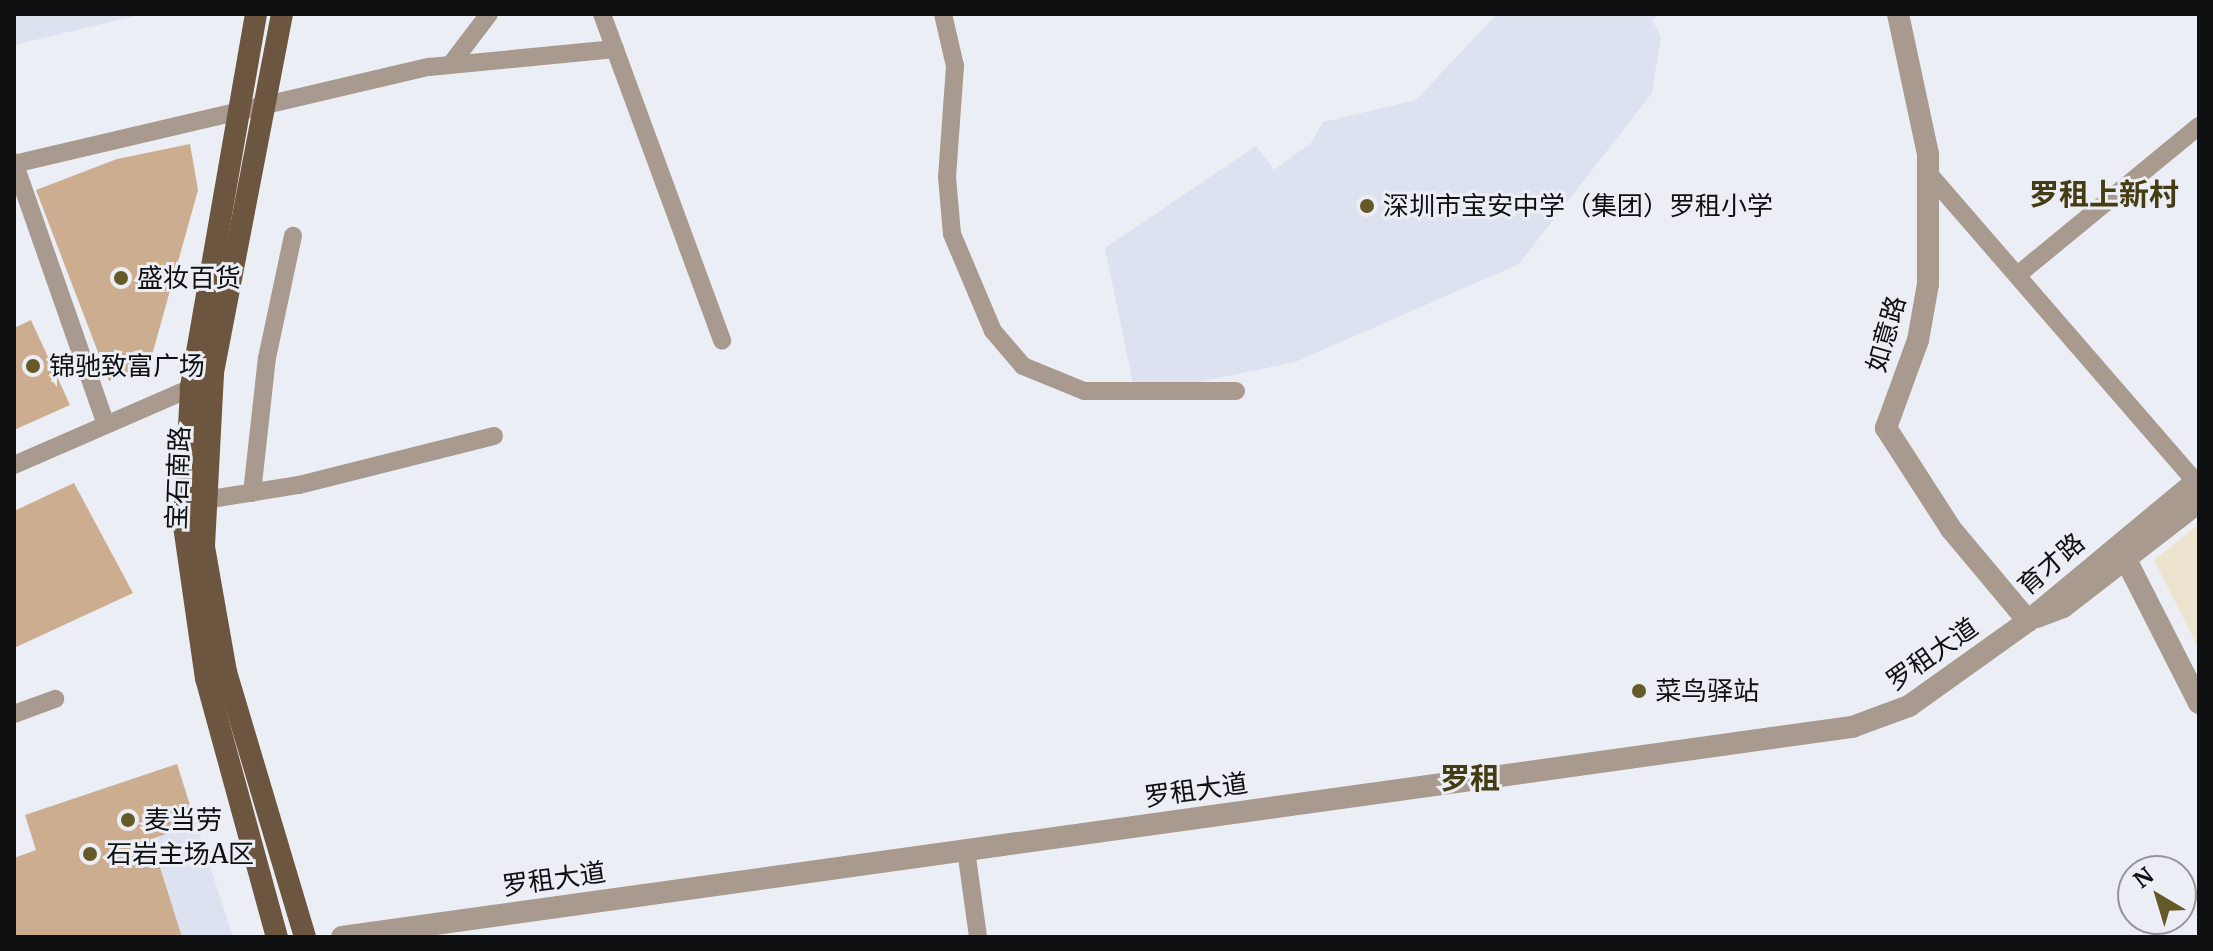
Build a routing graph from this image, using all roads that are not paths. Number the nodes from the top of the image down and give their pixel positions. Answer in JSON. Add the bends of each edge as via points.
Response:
{"nodes":[{"id":1,"x":256,"y":14,"type":"edge"},
{"id":2,"x":282,"y":14,"type":"edge"},
{"id":3,"x":489,"y":14,"type":"edge"},
{"id":4,"x":602,"y":14,"type":"edge"},
{"id":5,"x":943,"y":14,"type":"edge"},
{"id":6,"x":1898,"y":14,"type":"edge"},
{"id":7,"x":615,"y":49,"type":"junction"},
{"id":8,"x":451,"y":64,"type":"junction"},
{"id":9,"x":268,"y":106,"type":"junction"},
{"id":10,"x":242,"y":112,"type":"junction"},
{"id":11,"x":2199,"y":126,"type":"edge"},
{"id":12,"x":14,"y":163,"type":"edge"},
{"id":13,"x":1929,"y":174,"type":"junction"},
{"id":14,"x":293,"y":236,"type":"dead end"},
{"id":15,"x":2020,"y":273,"type":"junction"},
{"id":16,"x":722,"y":341,"type":"dead end"},
{"id":17,"x":191,"y":388,"type":"junction"},
{"id":18,"x":1236,"y":391,"type":"dead end"},
{"id":19,"x":105,"y":422,"type":"junction"},
{"id":20,"x":494,"y":436,"type":"dead end"},
{"id":21,"x":14,"y":465,"type":"edge"},
{"id":22,"x":2198,"y":488,"type":"edge"},
{"id":23,"x":252,"y":493,"type":"junction"},
{"id":24,"x":204,"y":500,"type":"junction"},
{"id":25,"x":2122,"y":552,"type":"junction"},
{"id":26,"x":2028,"y":621,"type":"junction"},
{"id":27,"x":55,"y":699,"type":"dead end"},
{"id":28,"x":2199,"y":703,"type":"edge"},
{"id":29,"x":14,"y":714,"type":"edge"},
{"id":30,"x":966,"y":850,"type":"junction"},
{"id":31,"x":277,"y":937,"type":"edge"},
{"id":32,"x":305,"y":937,"type":"edge"},
{"id":33,"x":342,"y":937,"type":"edge"},
{"id":34,"x":978,"y":937,"type":"edge"}],
"edges":[{"from":1,"to":10,"type":"main road","name":"宝石南路"},
{"from":2,"to":9,"type":"main road","name":"宝石南路"},
{"from":3,"to":8,"type":"street"},
{"from":4,"to":7,"type":"street"},
{"from":5,"to":18,"type":"street","via":[[955,66],[947,177],[952,234],[993,331],[1023,366],[1084,391]]},
{"from":6,"to":13,"type":"street","name":"如意路"},
{"from":7,"to":8,"type":"street"},
{"from":7,"to":16,"type":"street"},
{"from":8,"to":9,"type":"street"},
{"from":9,"to":10,"type":"street"},
{"from":9,"to":24,"type":"main road","name":"宝石南路","via":[[213,374]]},
{"from":10,"to":12,"type":"street"},
{"from":10,"to":17,"type":"main road","name":"宝石南路"},
{"from":11,"to":15,"type":"street"},
{"from":12,"to":19,"type":"street"},
{"from":13,"to":15,"type":"street"},
{"from":13,"to":26,"type":"street","name":"如意路","via":[[1928,284],[1918,340],[1886,428],[1951,529]]},
{"from":14,"to":23,"type":"street","via":[[267,358]]},
{"from":15,"to":22,"type":"street"},
{"from":17,"to":19,"type":"street"},
{"from":17,"to":31,"type":"main road","name":"宝石南路","via":[[184,526],[197,637]]},
{"from":19,"to":21,"type":"street"},
{"from":20,"to":23,"type":"street"},
{"from":22,"to":25,"type":"street","name":"育才路"},
{"from":23,"to":24,"type":"street"},
{"from":24,"to":32,"type":"main road","name":"宝石南路","via":[[216,632]]},
{"from":25,"to":26,"type":"street","name":"育才路","via":[[2063,607]]},
{"from":25,"to":28,"type":"street"},
{"from":26,"to":30,"type":"street","name":"罗租大道","via":[[1909,706],[1852,727]]},
{"from":27,"to":29,"type":"street"},
{"from":30,"to":33,"type":"street","name":"罗租大道"},
{"from":30,"to":34,"type":"street"}]}
